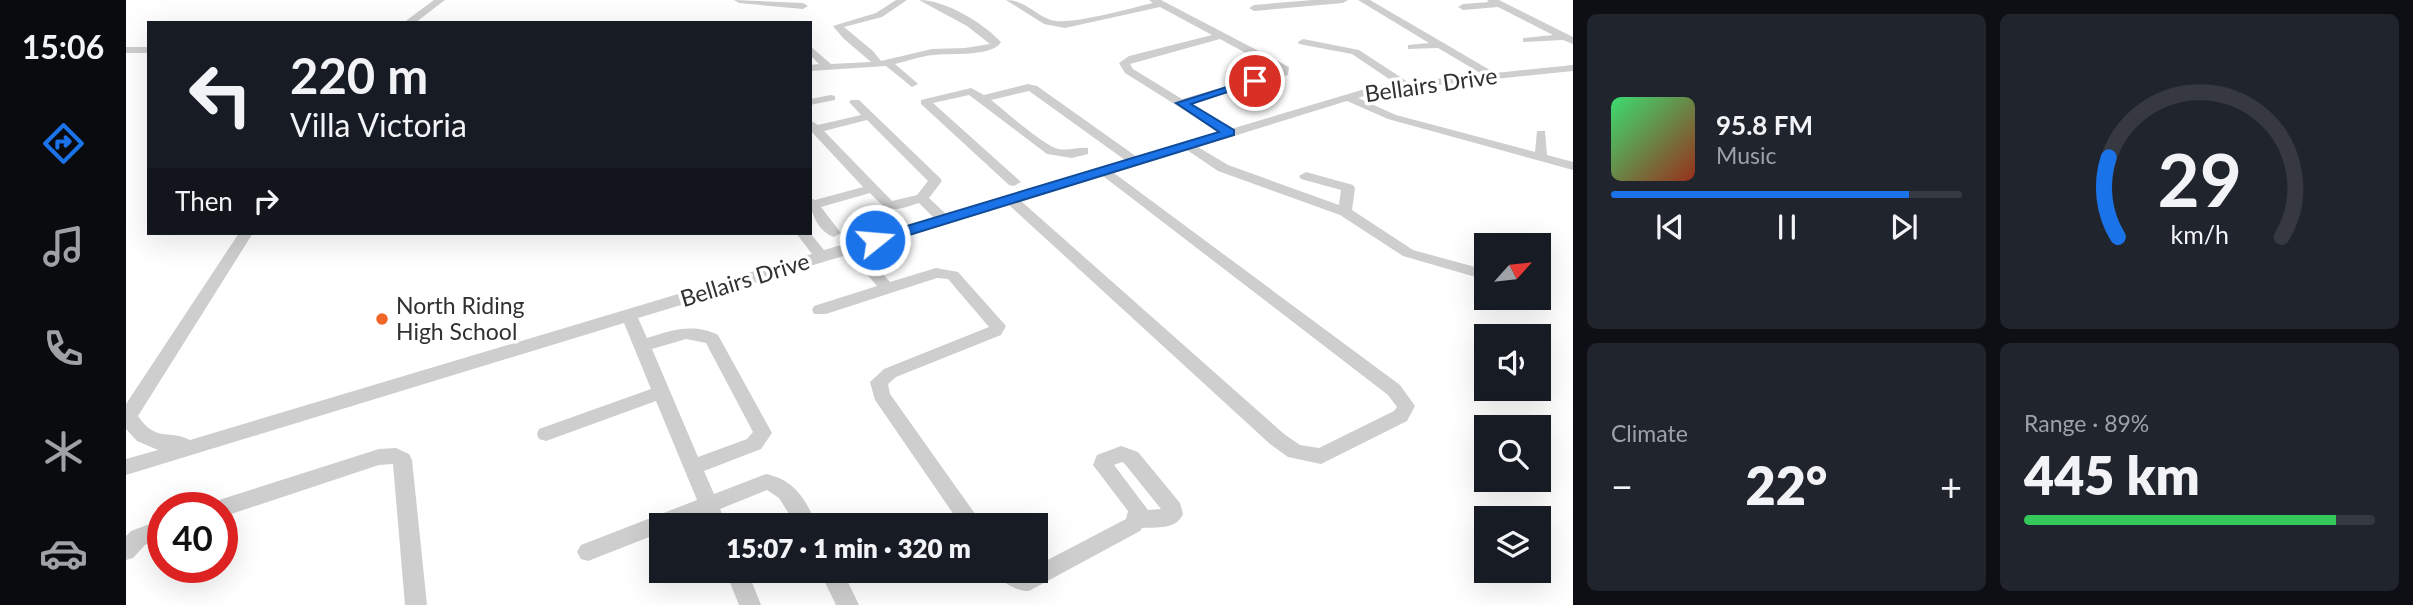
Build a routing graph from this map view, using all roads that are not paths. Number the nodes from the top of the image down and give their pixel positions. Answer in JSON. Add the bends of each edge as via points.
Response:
{"nodes":[{"id":1,"x":440,"y":0,"type":"edge"},
{"id":2,"x":739,"y":0,"type":"edge"},
{"id":3,"x":902,"y":0,"type":"edge"},
{"id":4,"x":924,"y":0,"type":"edge"},
{"id":5,"x":1011,"y":0,"type":"edge"},
{"id":6,"x":1343,"y":0,"type":"edge"},
{"id":7,"x":1363,"y":0,"type":"edge"},
{"id":8,"x":1158,"y":2,"type":"edge"},
{"id":9,"x":1495,"y":2,"type":"edge"},
{"id":10,"x":803,"y":6,"type":"dead end"},
{"id":11,"x":1463,"y":6,"type":"dead end"},
{"id":12,"x":1254,"y":8,"type":"dead end"},
{"id":13,"x":411,"y":21,"type":"edge"},
{"id":14,"x":1223,"y":35,"type":"junction"},
{"id":15,"x":1569,"y":39,"type":"edge"},
{"id":16,"x":1527,"y":40,"type":"dead end"},
{"id":17,"x":1303,"y":42,"type":"dead end"},
{"id":18,"x":1441,"y":45,"type":"junction"},
{"id":19,"x":1412,"y":47,"type":"dead end"},
{"id":20,"x":126,"y":50,"type":"edge"},
{"id":21,"x":147,"y":50,"type":"edge"},
{"id":22,"x":812,"y":51,"type":"edge"},
{"id":23,"x":883,"y":64,"type":"junction"},
{"id":24,"x":827,"y":66,"type":"junction"},
{"id":25,"x":812,"y":68,"type":"edge"},
{"id":26,"x":1573,"y":68,"type":"edge"},
{"id":27,"x":1493,"y":76,"type":"junction"},
{"id":28,"x":912,"y":83,"type":"dead end"},
{"id":29,"x":1405,"y":85,"type":"junction"},
{"id":30,"x":1347,"y":97,"type":"junction"},
{"id":31,"x":831,"y":98,"type":"dead end"},
{"id":32,"x":982,"y":99,"type":"junction"},
{"id":33,"x":812,"y":102,"type":"edge"},
{"id":34,"x":855,"y":102,"type":"dead end"},
{"id":35,"x":1181,"y":103,"type":"junction"},
{"id":36,"x":870,"y":116,"type":"junction"},
{"id":37,"x":813,"y":126,"type":"edge"},
{"id":38,"x":1229,"y":132,"type":"junction"},
{"id":39,"x":1541,"y":134,"type":"dead end"},
{"id":40,"x":1187,"y":145,"type":"junction"},
{"id":41,"x":1084,"y":151,"type":"dead end"},
{"id":42,"x":1541,"y":157,"type":"junction"},
{"id":43,"x":1134,"y":161,"type":"junction"},
{"id":44,"x":1573,"y":166,"type":"edge"},
{"id":45,"x":1104,"y":171,"type":"junction"},
{"id":46,"x":1306,"y":176,"type":"dead end"},
{"id":47,"x":1014,"y":182,"type":"dead end"},
{"id":48,"x":1348,"y":188,"type":"junction"},
{"id":49,"x":870,"y":189,"type":"junction"},
{"id":50,"x":1365,"y":192,"type":"dead end"},
{"id":51,"x":922,"y":198,"type":"junction"},
{"id":52,"x":1011,"y":199,"type":"junction"},
{"id":53,"x":812,"y":204,"type":"edge"},
{"id":54,"x":812,"y":205,"type":"edge"},
{"id":55,"x":1345,"y":212,"type":"junction"},
{"id":56,"x":944,"y":220,"type":"junction"},
{"id":57,"x":834,"y":233,"type":"dead end"},
{"id":58,"x":245,"y":235,"type":"edge"},
{"id":59,"x":805,"y":235,"type":"edge"},
{"id":60,"x":852,"y":247,"type":"junction"},
{"id":61,"x":822,"y":257,"type":"junction"},
{"id":62,"x":1474,"y":272,"type":"edge"},
{"id":63,"x":887,"y":288,"type":"junction"},
{"id":64,"x":820,"y":310,"type":"dead end"},
{"id":65,"x":629,"y":315,"type":"junction"},
{"id":66,"x":643,"y":346,"type":"junction"},
{"id":67,"x":662,"y":392,"type":"junction"},
{"id":68,"x":127,"y":417,"type":"edge"},
{"id":69,"x":546,"y":434,"type":"dead end"},
{"id":70,"x":206,"y":442,"type":"junction"},
{"id":71,"x":126,"y":467,"type":"edge"},
{"id":72,"x":693,"y":467,"type":"junction"},
{"id":73,"x":238,"y":503,"type":"edge"},
{"id":74,"x":708,"y":503,"type":"junction"},
{"id":75,"x":712,"y":513,"type":"edge"},
{"id":76,"x":801,"y":513,"type":"edge"},
{"id":77,"x":964,"y":513,"type":"edge"},
{"id":78,"x":1138,"y":519,"type":"dead end"},
{"id":79,"x":147,"y":534,"type":"edge"},
{"id":80,"x":126,"y":551,"type":"edge"},
{"id":81,"x":588,"y":552,"type":"dead end"},
{"id":82,"x":1048,"y":571,"type":"edge"},
{"id":83,"x":741,"y":583,"type":"edge"},
{"id":84,"x":837,"y":583,"type":"edge"},
{"id":85,"x":416,"y":605,"type":"edge"},
{"id":86,"x":750,"y":605,"type":"edge"},
{"id":87,"x":848,"y":605,"type":"edge"}],
"edges":[{"from":1,"to":13,"type":"street"},
{"from":2,"to":10,"type":"street"},
{"from":3,"to":23,"type":"street","via":[[879,15],[838,26]]},
{"from":4,"to":23,"type":"street","via":[[989,36],[996,42],[994,46],[932,52]]},
{"from":5,"to":8,"type":"street","via":[[1047,22],[1065,25]]},
{"from":6,"to":12,"type":"street"},
{"from":7,"to":18,"type":"street"},
{"from":8,"to":14,"type":"street"},
{"from":9,"to":11,"type":"street"},
{"from":9,"to":15,"type":"street"},
{"from":14,"to":35,"type":"street","via":[[1124,62],[1129,71]]},
{"from":14,"to":35,"type":"street","via":[[1286,72]]},
{"from":15,"to":16,"type":"street"},
{"from":17,"to":29,"type":"street","via":[[1355,52]]},
{"from":18,"to":19,"type":"street"},
{"from":18,"to":27,"type":"street"},
{"from":20,"to":21,"type":"street"},
{"from":22,"to":24,"type":"street"},
{"from":23,"to":24,"type":"street"},
{"from":23,"to":28,"type":"street"},
{"from":24,"to":25,"type":"street"},
{"from":26,"to":27,"type":"street","name":"Bellairs Drive"},
{"from":27,"to":29,"type":"street","name":"Bellairs Drive"},
{"from":29,"to":30,"type":"street","name":"Bellairs Drive"},
{"from":30,"to":38,"type":"street","name":"Bellairs Drive"},
{"from":30,"to":42,"type":"street","via":[[1392,117]]},
{"from":31,"to":33,"type":"street"},
{"from":32,"to":41,"type":"street","via":[[1051,151]]},
{"from":32,"to":43,"type":"street","via":[[1033,88]]},
{"from":32,"to":47,"type":"street","via":[[968,91],[925,103]]},
{"from":34,"to":36,"type":"street"},
{"from":35,"to":38,"type":"street"},
{"from":36,"to":37,"type":"street"},
{"from":36,"to":51,"type":"street","via":[[935,181]]},
{"from":37,"to":49,"type":"street"},
{"from":38,"to":40,"type":"street","name":"Bellairs Drive"},
{"from":39,"to":42,"type":"street"},
{"from":40,"to":43,"type":"street","name":"Bellairs Drive"},
{"from":40,"to":55,"type":"street","via":[[1223,169]]},
{"from":42,"to":44,"type":"street"},
{"from":43,"to":45,"type":"street","name":"Bellairs Drive"},
{"from":45,"to":52,"type":"street","name":"Bellairs Drive"},
{"from":45,"to":52,"type":"street","via":[[1394,390],[1405,406],[1401,416],[1321,456],[1295,452]]},
{"from":46,"to":48,"type":"street"},
{"from":48,"to":50,"type":"street"},
{"from":48,"to":55,"type":"street"},
{"from":49,"to":51,"type":"street","via":[[892,206]]},
{"from":49,"to":53,"type":"street"},
{"from":51,"to":56,"type":"street"},
{"from":52,"to":56,"type":"street","name":"Bellairs Drive"},
{"from":54,"to":57,"type":"street"},
{"from":55,"to":62,"type":"street","via":[[1408,253]]},
{"from":56,"to":60,"type":"street","name":"Bellairs Drive"},
{"from":58,"to":68,"type":"street"},
{"from":59,"to":61,"type":"street"},
{"from":60,"to":61,"type":"street","name":"Bellairs Drive"},
{"from":60,"to":63,"type":"street"},
{"from":61,"to":65,"type":"street","name":"Bellairs Drive"},
{"from":63,"to":64,"type":"street"},
{"from":63,"to":77,"type":"street","via":[[947,272],[998,326],[879,382],[881,396]]},
{"from":65,"to":66,"type":"street"},
{"from":65,"to":70,"type":"street","name":"Bellairs Drive"},
{"from":66,"to":67,"type":"street"},
{"from":66,"to":72,"type":"street","via":[[686,332],[712,339],[762,433],[754,444]]},
{"from":67,"to":69,"type":"street"},
{"from":67,"to":72,"type":"street"},
{"from":68,"to":70,"type":"street","via":[[152,442]]},
{"from":70,"to":71,"type":"street","name":"Bellairs Drive"},
{"from":72,"to":74,"type":"street"},
{"from":73,"to":85,"type":"street","via":[[379,457],[396,456],[402,460]]},
{"from":74,"to":75,"type":"street"},
{"from":74,"to":76,"type":"street","via":[[754,485],[775,483],[785,489]]},
{"from":74,"to":81,"type":"street"},
{"from":78,"to":82,"type":"street","via":[[1126,530]]},
{"from":79,"to":80,"type":"street"},
{"from":83,"to":86,"type":"street"},
{"from":84,"to":87,"type":"street"}]}
